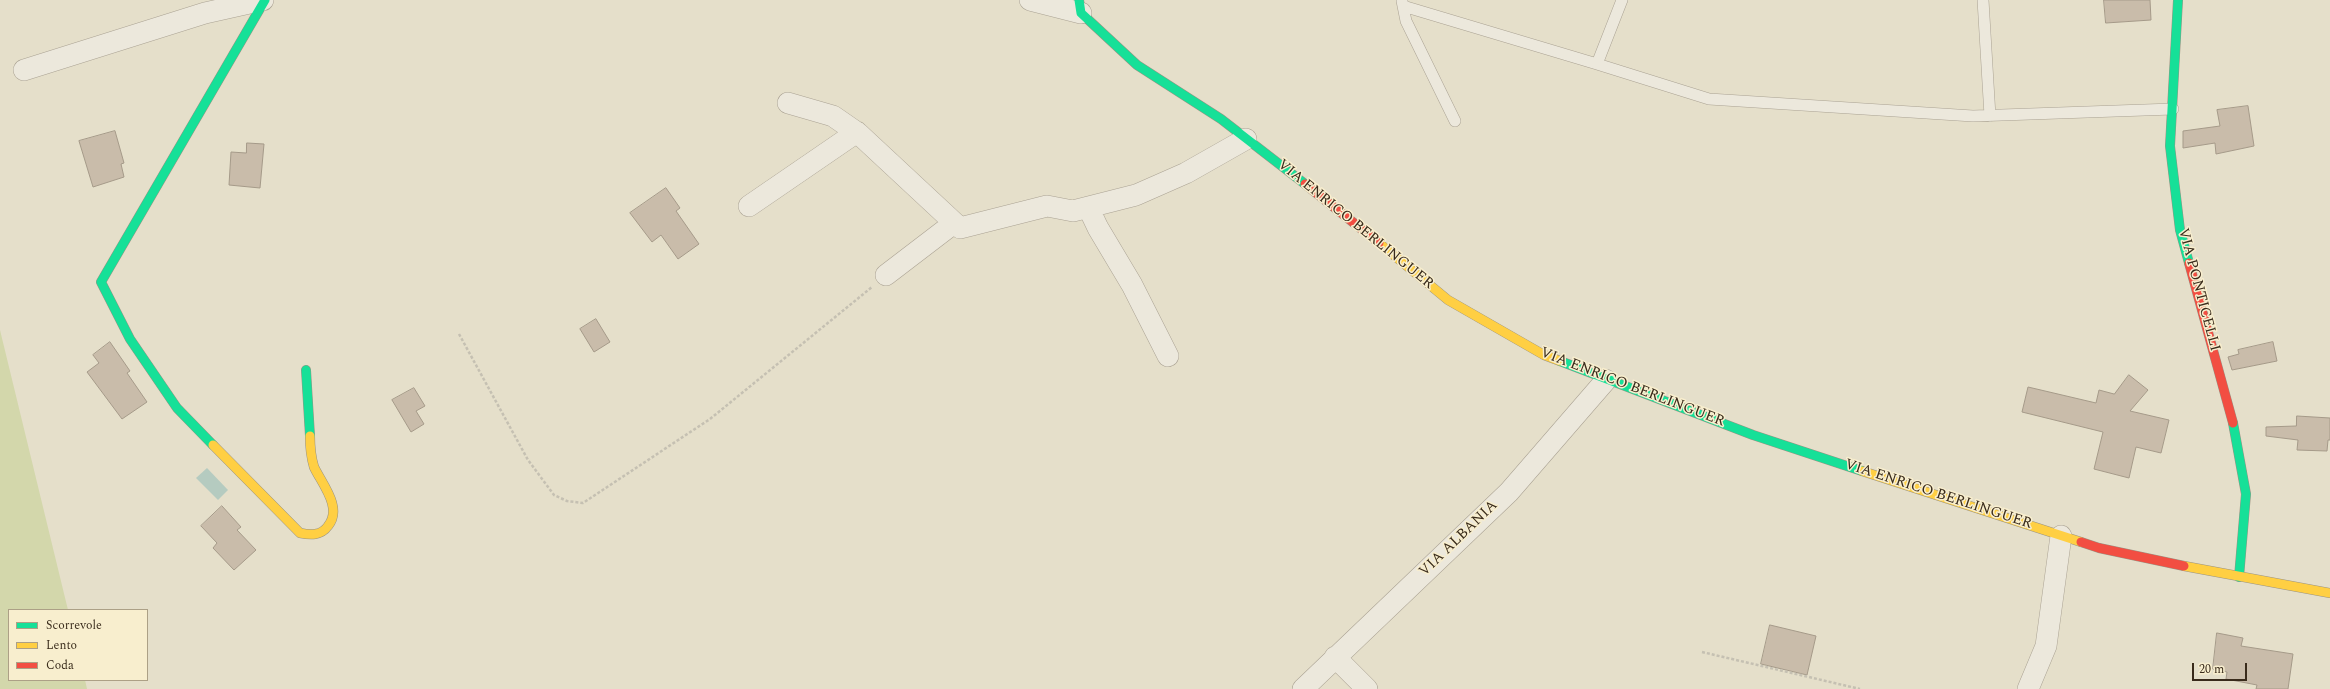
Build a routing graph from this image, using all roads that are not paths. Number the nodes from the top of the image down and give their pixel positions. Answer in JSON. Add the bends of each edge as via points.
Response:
{"nodes":[{"id":1,"x":264,"y":0,"type":"edge"},
{"id":2,"x":1030,"y":0,"type":"edge"},
{"id":3,"x":1622,"y":0,"type":"edge"},
{"id":4,"x":1983,"y":0,"type":"edge"},
{"id":5,"x":2178,"y":0,"type":"edge"},
{"id":6,"x":1402,"y":3,"type":"edge"},
{"id":7,"x":1080,"y":6,"type":"edge"},
{"id":8,"x":1596,"y":64,"type":"junction"},
{"id":9,"x":24,"y":70,"type":"dead end"},
{"id":10,"x":788,"y":103,"type":"dead end"},
{"id":11,"x":2172,"y":108,"type":"junction"},
{"id":12,"x":1990,"y":116,"type":"junction"},
{"id":13,"x":1455,"y":121,"type":"dead end"},
{"id":14,"x":856,"y":132,"type":"junction"},
{"id":15,"x":1246,"y":139,"type":"junction"},
{"id":16,"x":749,"y":206,"type":"dead end"},
{"id":17,"x":1088,"y":207,"type":"junction"},
{"id":18,"x":954,"y":223,"type":"junction"},
{"id":19,"x":886,"y":275,"type":"road end"},
{"id":20,"x":1168,"y":356,"type":"dead end"},
{"id":21,"x":306,"y":370,"type":"dead end"},
{"id":22,"x":1606,"y":380,"type":"junction"},
{"id":23,"x":2061,"y":536,"type":"junction"},
{"id":24,"x":2239,"y":577,"type":"junction"},
{"id":25,"x":2330,"y":593,"type":"edge"},
{"id":26,"x":1335,"y":658,"type":"junction"},
{"id":27,"x":1303,"y":689,"type":"edge"},
{"id":28,"x":1367,"y":689,"type":"edge"},
{"id":29,"x":2028,"y":689,"type":"edge"}],
"edges":[{"from":1,"to":9,"type":"street","via":[[205,13]]},
{"from":1,"to":21,"type":"street","via":[[101,282],[130,339],[177,408],[300,533],[313,536],[332,524],[333,515],[327,489],[312,461]]},
{"from":2,"to":7,"type":"street"},
{"from":3,"to":8,"type":"lane"},
{"from":4,"to":12,"type":"lane"},
{"from":5,"to":11,"type":"street","name":"VIA PONTICELLI"},
{"from":6,"to":8,"type":"lane"},
{"from":6,"to":13,"type":"lane","via":[[1406,21]]},
{"from":7,"to":15,"type":"street","name":"VIA ENRICO BERLINGUER","via":[[1137,65],[1221,119]]},
{"from":8,"to":12,"type":"lane","via":[[1709,99]]},
{"from":10,"to":14,"type":"street","via":[[833,116]]},
{"from":11,"to":12,"type":"lane"},
{"from":11,"to":24,"type":"street","name":"VIA PONTICELLI","via":[[2170,146],[2180,230],[2237,436],[2246,494]]},
{"from":14,"to":16,"type":"street"},
{"from":14,"to":18,"type":"street"},
{"from":15,"to":17,"type":"street","via":[[1186,173],[1136,196]]},
{"from":15,"to":22,"type":"street","name":"VIA ENRICO BERLINGUER","via":[[1332,204],[1448,300],[1544,355]]},
{"from":17,"to":18,"type":"street","via":[[1073,211],[1047,206],[960,228]]},
{"from":17,"to":20,"type":"street"},
{"from":18,"to":19,"type":"street"},
{"from":22,"to":23,"type":"street","name":"VIA ENRICO BERLINGUER","via":[[1753,435]]},
{"from":22,"to":26,"type":"street","name":"VIA ALBANIA","via":[[1509,492]]},
{"from":23,"to":24,"type":"street","name":"VIA ENRICO BERLINGUER","via":[[2099,548]]},
{"from":23,"to":29,"type":"street","via":[[2046,646]]},
{"from":24,"to":25,"type":"street","name":"VIA ENRICO BERLINGUER"},
{"from":26,"to":27,"type":"street","name":"VIA ALBANIA"},
{"from":26,"to":28,"type":"street"}]}
